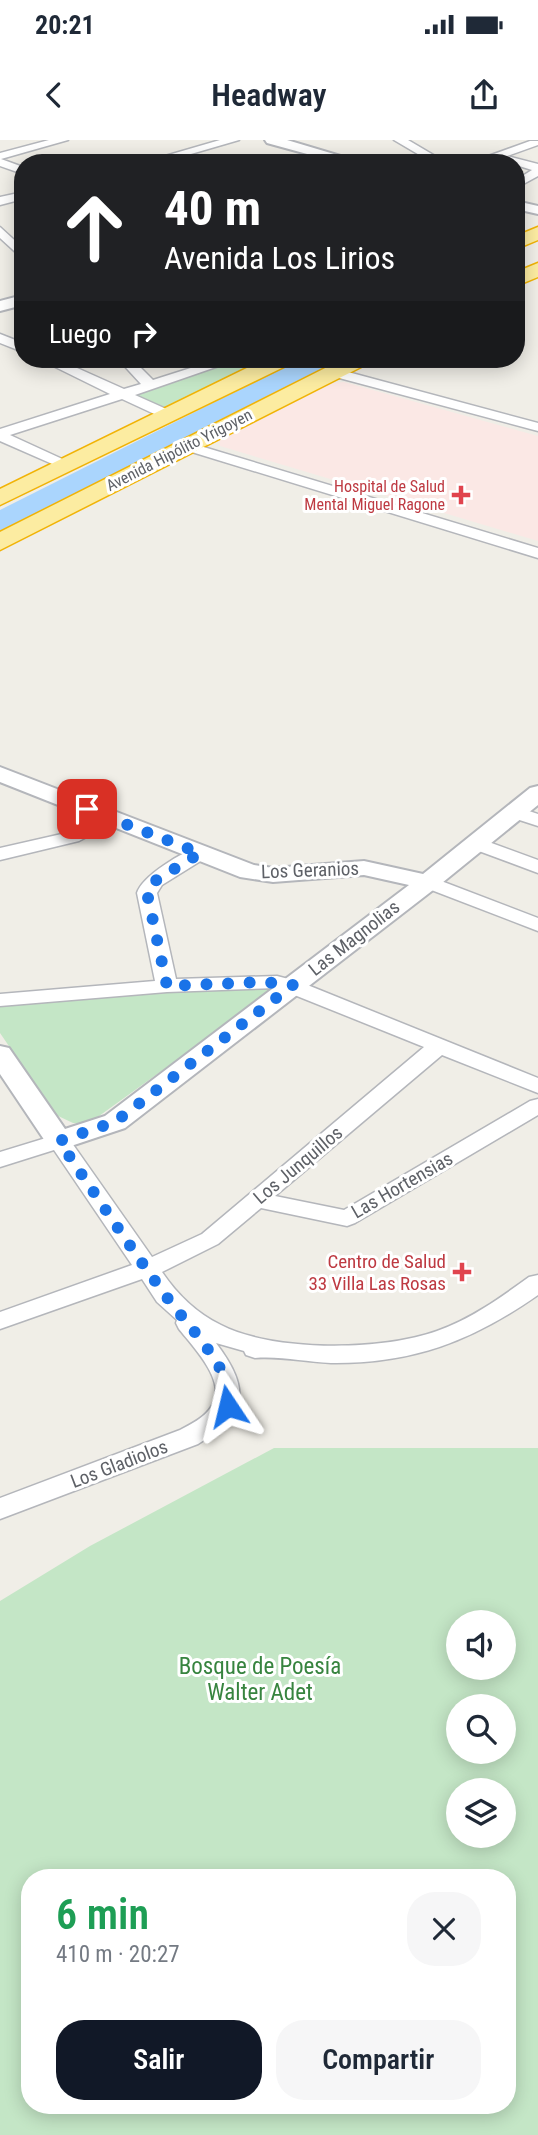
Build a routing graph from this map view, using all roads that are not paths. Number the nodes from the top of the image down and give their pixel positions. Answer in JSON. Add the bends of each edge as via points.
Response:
{"nodes":[{"id":1,"x":62,"y":140,"type":"edge"},
{"id":2,"x":233,"y":140,"type":"edge"},
{"id":3,"x":272,"y":140,"type":"edge"},
{"id":4,"x":400,"y":140,"type":"edge"},
{"id":5,"x":532,"y":143,"type":"edge"},
{"id":6,"x":180,"y":154,"type":"edge"},
{"id":7,"x":324,"y":154,"type":"edge"},
{"id":8,"x":426,"y":154,"type":"edge"},
{"id":9,"x":502,"y":154,"type":"edge"},
{"id":10,"x":0,"y":156,"type":"edge"},
{"id":11,"x":0,"y":231,"type":"edge"},
{"id":12,"x":14,"y":246,"type":"edge"},
{"id":13,"x":66,"y":368,"type":"edge"},
{"id":14,"x":134,"y":368,"type":"edge"},
{"id":15,"x":202,"y":368,"type":"edge"},
{"id":16,"x":264,"y":368,"type":"edge"},
{"id":17,"x":341,"y":368,"type":"edge"},
{"id":18,"x":333,"y":372,"type":"junction"},
{"id":19,"x":149,"y":384,"type":"junction"},
{"id":20,"x":120,"y":393,"type":"junction"},
{"id":21,"x":167,"y":415,"type":"junction"},
{"id":22,"x":538,"y":427,"type":"edge"},
{"id":23,"x":0,"y":435,"type":"edge"},
{"id":24,"x":187,"y":446,"type":"junction"},
{"id":25,"x":66,"y":466,"type":"junction"},
{"id":26,"x":0,"y":498,"type":"edge"},
{"id":27,"x":0,"y":542,"type":"edge"},
{"id":28,"x":538,"y":553,"type":"edge"},
{"id":29,"x":0,"y":774,"type":"edge"},
{"id":30,"x":538,"y":793,"type":"edge"},
{"id":31,"x":514,"y":812,"type":"junction"},
{"id":32,"x":108,"y":818,"type":"junction"},
{"id":33,"x":538,"y":820,"type":"edge"},
{"id":34,"x":467,"y":849,"type":"junction"},
{"id":35,"x":200,"y":853,"type":"junction"},
{"id":36,"x":0,"y":855,"type":"edge"},
{"id":37,"x":538,"y":867,"type":"edge"},
{"id":38,"x":364,"y":868,"type":"junction"},
{"id":39,"x":428,"y":882,"type":"junction"},
{"id":40,"x":538,"y":925,"type":"edge"},
{"id":41,"x":293,"y":985,"type":"junction"},
{"id":42,"x":167,"y":986,"type":"junction"},
{"id":43,"x":0,"y":1000,"type":"edge"},
{"id":44,"x":439,"y":1046,"type":"junction"},
{"id":45,"x":0,"y":1054,"type":"edge"},
{"id":46,"x":538,"y":1086,"type":"edge"},
{"id":47,"x":538,"y":1106,"type":"edge"},
{"id":48,"x":59,"y":1141,"type":"junction"},
{"id":49,"x":0,"y":1160,"type":"edge"},
{"id":50,"x":256,"y":1200,"type":"junction"},
{"id":51,"x":147,"y":1269,"type":"junction"},
{"id":52,"x":538,"y":1283,"type":"edge"},
{"id":53,"x":178,"y":1309,"type":"junction"},
{"id":54,"x":0,"y":1321,"type":"edge"},
{"id":55,"x":268,"y":1347,"type":"junction"},
{"id":56,"x":218,"y":1365,"type":"junction"},
{"id":57,"x":0,"y":1509,"type":"edge"}],
"edges":[{"from":1,"to":10,"type":"street"},
{"from":2,"to":6,"type":"street"},
{"from":3,"to":7,"type":"street"},
{"from":4,"to":8,"type":"street"},
{"from":5,"to":9,"type":"street"},
{"from":11,"to":12,"type":"street"},
{"from":13,"to":20,"type":"street"},
{"from":14,"to":19,"type":"street"},
{"from":15,"to":19,"type":"street"},
{"from":16,"to":21,"type":"highway","name":"Avenida Hipólito Yrigoyen"},
{"from":17,"to":18,"type":"highway","name":"Avenida Hipólito Yrigoyen"},
{"from":18,"to":22,"type":"street"},
{"from":18,"to":24,"type":"highway","name":"Avenida Hipólito Yrigoyen"},
{"from":19,"to":20,"type":"street"},
{"from":20,"to":21,"type":"street"},
{"from":20,"to":23,"type":"street"},
{"from":21,"to":25,"type":"highway","name":"Avenida Hipólito Yrigoyen"},
{"from":23,"to":25,"type":"street"},
{"from":24,"to":27,"type":"highway","name":"Avenida Hipólito Yrigoyen"},
{"from":24,"to":28,"type":"street"},
{"from":25,"to":26,"type":"highway","name":"Avenida Hipólito Yrigoyen"},
{"from":29,"to":32,"type":"street","name":"Los Geranios"},
{"from":30,"to":31,"type":"street","name":"Las Magnolias"},
{"from":31,"to":33,"type":"street"},
{"from":31,"to":34,"type":"street","name":"Las Magnolias"},
{"from":32,"to":35,"type":"street","name":"Los Geranios"},
{"from":32,"to":36,"type":"street","via":[[72,837]]},
{"from":34,"to":37,"type":"street"},
{"from":34,"to":38,"type":"street","via":[[428,862]]},
{"from":34,"to":39,"type":"street","name":"Las Magnolias"},
{"from":35,"to":38,"type":"street","name":"Los Geranios","via":[[261,874]]},
{"from":35,"to":42,"type":"street","via":[[155,881],[147,893]]},
{"from":38,"to":39,"type":"street","name":"Los Geranios"},
{"from":39,"to":40,"type":"street"},
{"from":39,"to":41,"type":"street","name":"Las Magnolias"},
{"from":41,"to":42,"type":"street"},
{"from":41,"to":44,"type":"street"},
{"from":41,"to":48,"type":"street","name":"Las Magnolias","via":[[115,1122]]},
{"from":42,"to":43,"type":"street"},
{"from":44,"to":46,"type":"street"},
{"from":44,"to":50,"type":"street","name":"Los Junquillos"},
{"from":45,"to":48,"type":"street"},
{"from":47,"to":50,"type":"street","name":"Las Hortensias","via":[[347,1218]]},
{"from":48,"to":49,"type":"street"},
{"from":48,"to":51,"type":"street"},
{"from":50,"to":51,"type":"street","name":"Los Junquillos","via":[[210,1239]]},
{"from":51,"to":53,"type":"street"},
{"from":51,"to":54,"type":"street","name":"Los Junquillos"},
{"from":52,"to":55,"type":"street","via":[[478,1323],[419,1344],[330,1354]]},
{"from":53,"to":55,"type":"street","via":[[213,1334]]},
{"from":53,"to":56,"type":"street","name":"Los Gladiolos"},
{"from":55,"to":56,"type":"street","via":[[237,1353]]},
{"from":56,"to":57,"type":"street","name":"Los Gladiolos","via":[[227,1382],[228,1406],[203,1430]]}]}
